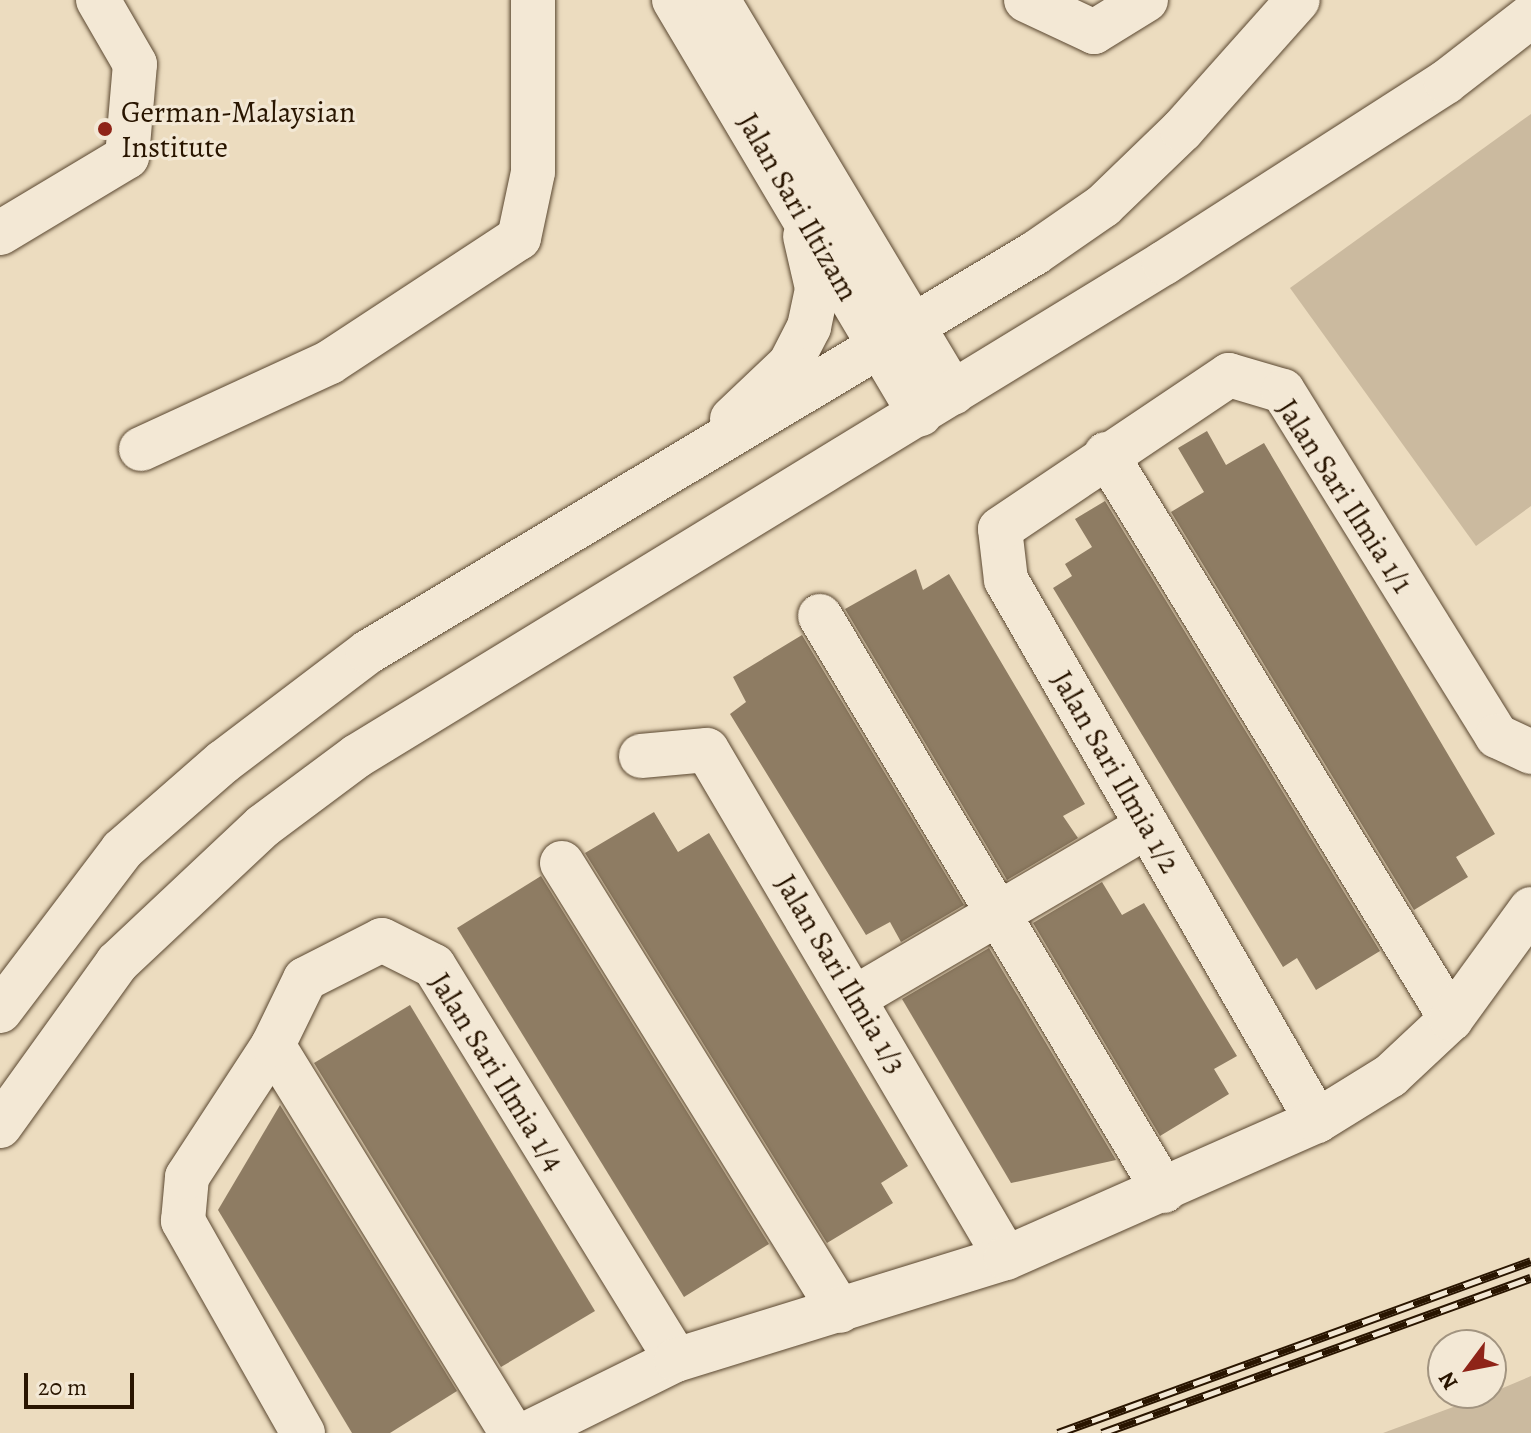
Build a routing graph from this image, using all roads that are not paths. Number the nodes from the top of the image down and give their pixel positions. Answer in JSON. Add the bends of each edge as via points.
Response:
{"nodes":[{"id":1,"x":98,"y":0,"type":"edge"},
{"id":2,"x":533,"y":0,"type":"edge"},
{"id":3,"x":674,"y":0,"type":"edge"},
{"id":4,"x":718,"y":0,"type":"edge"},
{"id":5,"x":1026,"y":0,"type":"edge"},
{"id":6,"x":1146,"y":0,"type":"edge"},
{"id":7,"x":1298,"y":0,"type":"edge"},
{"id":8,"x":1531,"y":16,"type":"edge"},
{"id":9,"x":779,"y":169,"type":"junction"},
{"id":10,"x":824,"y":184,"type":"junction"},
{"id":11,"x":0,"y":233,"type":"edge"},
{"id":12,"x":969,"y":293,"type":"junction"},
{"id":13,"x":897,"y":340,"type":"junction"},
{"id":14,"x":937,"y":404,"type":"junction"},
{"id":15,"x":141,"y":449,"type":"dead end"},
{"id":16,"x":1106,"y":454,"type":"junction"},
{"id":17,"x":672,"y":477,"type":"junction"},
{"id":18,"x":820,"y":616,"type":"dead end"},
{"id":19,"x":1531,"y":752,"type":"edge"},
{"id":20,"x":641,"y":756,"type":"dead end"},
{"id":21,"x":1148,"y":826,"type":"junction"},
{"id":22,"x":562,"y":863,"type":"dead end"},
{"id":23,"x":1531,"y":909,"type":"edge"},
{"id":24,"x":996,"y":911,"type":"junction"},
{"id":25,"x":856,"y":997,"type":"junction"},
{"id":26,"x":0,"y":1011,"type":"edge"},
{"id":27,"x":1451,"y":1019,"type":"junction"},
{"id":28,"x":273,"y":1045,"type":"junction"},
{"id":29,"x":1317,"y":1121,"type":"junction"},
{"id":30,"x":0,"y":1126,"type":"edge"},
{"id":31,"x":1164,"y":1191,"type":"junction"},
{"id":32,"x":1006,"y":1258,"type":"junction"},
{"id":33,"x":840,"y":1311,"type":"junction"},
{"id":34,"x":676,"y":1360,"type":"junction"},
{"id":35,"x":303,"y":1433,"type":"edge"},
{"id":36,"x":512,"y":1433,"type":"edge"},
{"id":37,"x":528,"y":1433,"type":"edge"}],
"edges":[{"from":1,"to":11,"type":"street","via":[[135,64],[127,157]]},
{"from":2,"to":15,"type":"street","via":[[533,172],[519,238],[330,362]]},
{"from":3,"to":9,"type":"street","name":"Jalan Sari Iltizam"},
{"from":4,"to":10,"type":"street","name":"Jalan Sari Iltizam"},
{"from":5,"to":6,"type":"street","via":[[1094,32]]},
{"from":7,"to":12,"type":"street","via":[[1182,130],[1103,206]]},
{"from":8,"to":14,"type":"street","via":[[1446,82]]},
{"from":9,"to":13,"type":"street","name":"Jalan Sari Iltizam"},
{"from":9,"to":17,"type":"street","via":[[817,288],[809,327],[790,364]]},
{"from":10,"to":12,"type":"street","via":[[887,266],[944,296]]},
{"from":10,"to":13,"type":"street","name":"Jalan Sari Iltizam"},
{"from":12,"to":13,"type":"street"},
{"from":13,"to":14,"type":"street","name":"Jalan Sari Iltizam"},
{"from":13,"to":17,"type":"street"},
{"from":14,"to":30,"type":"street","via":[[357,756],[263,826],[117,963]]},
{"from":16,"to":19,"type":"street","name":"Jalan Sari Ilmia 1/1","via":[[1229,375],[1283,391],[1497,736]]},
{"from":16,"to":21,"type":"street","name":"Jalan Sari Ilmia 1/2","via":[[1000,529],[1006,580]]},
{"from":16,"to":27,"type":"street"},
{"from":17,"to":26,"type":"street","via":[[368,652],[223,762],[122,850]]},
{"from":18,"to":24,"type":"street"},
{"from":20,"to":25,"type":"street","name":"Jalan Sari Ilmia 1/3","via":[[707,750]]},
{"from":21,"to":24,"type":"street"},
{"from":21,"to":29,"type":"street","name":"Jalan Sari Ilmia 1/2"},
{"from":22,"to":33,"type":"street"},
{"from":23,"to":27,"type":"street"},
{"from":24,"to":25,"type":"street"},
{"from":24,"to":31,"type":"street"},
{"from":25,"to":32,"type":"street","name":"Jalan Sari Ilmia 1/3"},
{"from":27,"to":29,"type":"street","via":[[1390,1076]]},
{"from":28,"to":34,"type":"street","name":"Jalan Sari Ilmia 1/4","via":[[305,979],[382,940],[434,966]]},
{"from":28,"to":35,"type":"street","via":[[187,1177],[183,1221]]},
{"from":28,"to":36,"type":"street"},
{"from":29,"to":31,"type":"street"},
{"from":31,"to":32,"type":"street"},
{"from":32,"to":33,"type":"street"},
{"from":33,"to":34,"type":"street"},
{"from":34,"to":37,"type":"street"}]}
